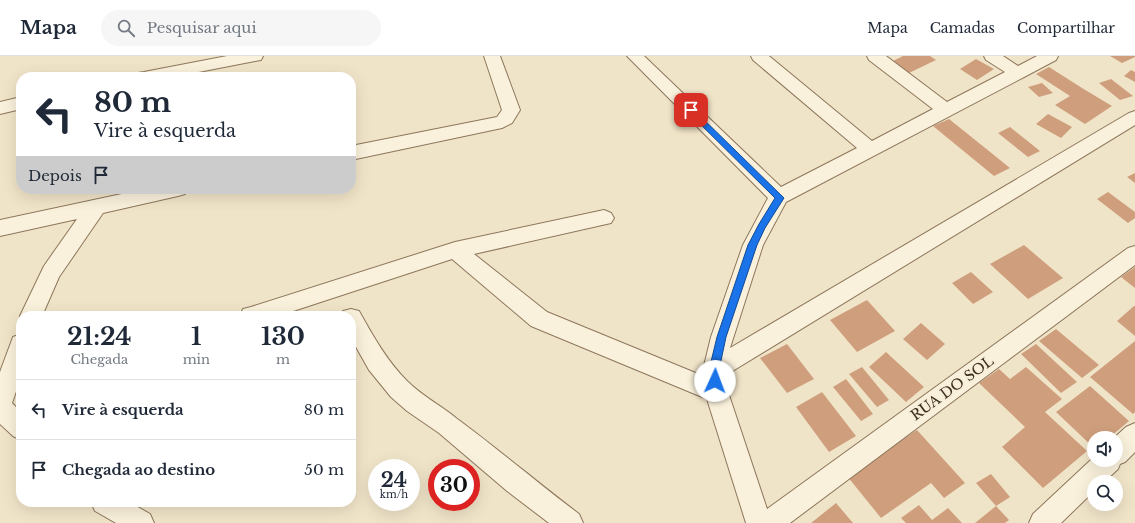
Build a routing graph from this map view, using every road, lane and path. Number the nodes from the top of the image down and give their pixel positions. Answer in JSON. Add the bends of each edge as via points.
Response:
{"nodes":[{"id":1,"x":255,"y":56,"type":"edge"},
{"id":2,"x":492,"y":56,"type":"edge"},
{"id":3,"x":635,"y":56,"type":"edge"},
{"id":4,"x":759,"y":56,"type":"edge"},
{"id":5,"x":875,"y":56,"type":"edge"},
{"id":6,"x":992,"y":56,"type":"edge"},
{"id":7,"x":1050,"y":56,"type":"edge"},
{"id":8,"x":170,"y":72,"type":"edge"},
{"id":9,"x":1018,"y":73,"type":"junction"},
{"id":10,"x":16,"y":104,"type":"edge"},
{"id":11,"x":0,"y":108,"type":"edge"},
{"id":12,"x":946,"y":110,"type":"junction"},
{"id":13,"x":1135,"y":117,"type":"edge"},
{"id":14,"x":870,"y":149,"type":"junction"},
{"id":15,"x":356,"y":152,"type":"edge"},
{"id":16,"x":154,"y":194,"type":"edge"},
{"id":17,"x":779,"y":198,"type":"junction"},
{"id":18,"x":97,"y":206,"type":"junction"},
{"id":19,"x":604,"y":218,"type":"dead end"},
{"id":20,"x":0,"y":228,"type":"edge"},
{"id":21,"x":456,"y":250,"type":"junction"},
{"id":22,"x":1135,"y":254,"type":"edge"},
{"id":23,"x":334,"y":288,"type":"junction"},
{"id":24,"x":33,"y":311,"type":"edge"},
{"id":25,"x":266,"y":311,"type":"edge"},
{"id":26,"x":347,"y":311,"type":"edge"},
{"id":27,"x":356,"y":327,"type":"edge"},
{"id":28,"x":16,"y":361,"type":"edge"},
{"id":29,"x":714,"y":370,"type":"junction"},
{"id":30,"x":716,"y":392,"type":"junction"},
{"id":31,"x":5,"y":399,"type":"edge"},
{"id":32,"x":16,"y":419,"type":"edge"},
{"id":33,"x":1135,"y":435,"type":"edge"},
{"id":34,"x":1123,"y":446,"type":"edge"},
{"id":35,"x":1102,"y":467,"type":"edge"},
{"id":36,"x":113,"y":507,"type":"edge"},
{"id":37,"x":141,"y":523,"type":"edge"},
{"id":38,"x":570,"y":523,"type":"edge"},
{"id":39,"x":759,"y":523,"type":"edge"},
{"id":40,"x":769,"y":523,"type":"edge"},
{"id":41,"x":1042,"y":523,"type":"edge"}],
"edges":[{"from":1,"to":8,"type":"street"},
{"from":2,"to":15,"type":"street","via":[[511,110],[502,122]]},
{"from":3,"to":17,"type":"street"},
{"from":4,"to":14,"type":"street"},
{"from":5,"to":12,"type":"street"},
{"from":6,"to":9,"type":"street"},
{"from":7,"to":9,"type":"street"},
{"from":9,"to":12,"type":"street"},
{"from":10,"to":11,"type":"street"},
{"from":12,"to":14,"type":"street"},
{"from":13,"to":29,"type":"street"},
{"from":14,"to":17,"type":"street"},
{"from":16,"to":18,"type":"street"},
{"from":17,"to":29,"type":"street","via":[[753,245],[722,337]]},
{"from":18,"to":20,"type":"street"},
{"from":18,"to":24,"type":"street","via":[[51,272]]},
{"from":19,"to":21,"type":"street"},
{"from":21,"to":23,"type":"street"},
{"from":21,"to":30,"type":"street","via":[[539,319]]},
{"from":22,"to":40,"type":"street","name":"RUA DO SOL"},
{"from":23,"to":25,"type":"street"},
{"from":23,"to":26,"type":"street"},
{"from":27,"to":38,"type":"street","via":[[377,364],[398,388]]},
{"from":28,"to":31,"type":"street"},
{"from":29,"to":30,"type":"street"},
{"from":30,"to":39,"type":"street"},
{"from":31,"to":32,"type":"street"},
{"from":33,"to":34,"type":"street"},
{"from":35,"to":41,"type":"street"},
{"from":36,"to":37,"type":"street"}]}
